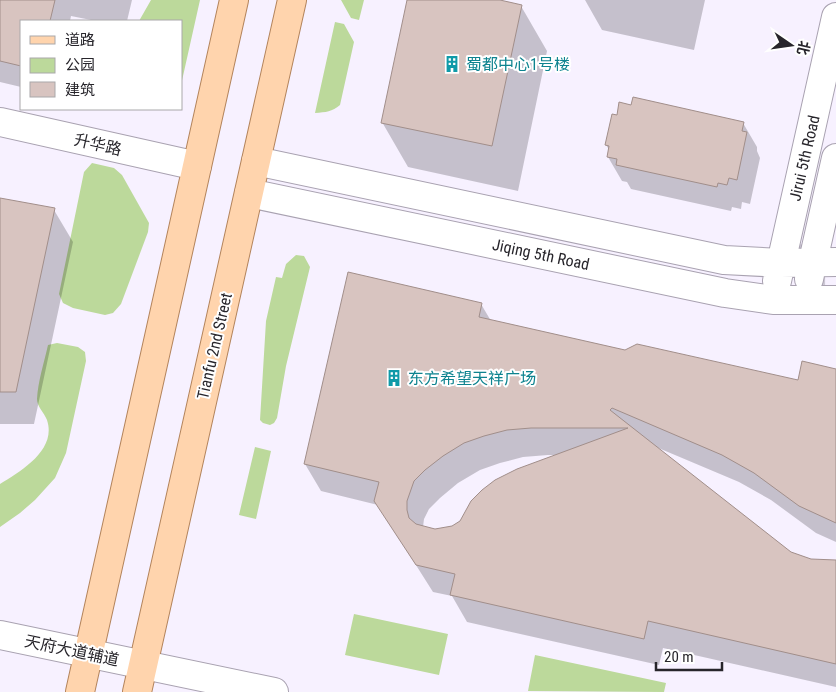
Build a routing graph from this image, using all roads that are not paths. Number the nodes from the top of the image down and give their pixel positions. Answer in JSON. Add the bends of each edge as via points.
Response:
{"nodes":[{"id":1,"x":234,"y":0,"type":"edge"},
{"id":2,"x":292,"y":0,"type":"edge"},
{"id":3,"x":836,"y":17,"type":"edge"},
{"id":4,"x":0,"y":122,"type":"edge"},
{"id":5,"x":836,"y":158,"type":"edge"},
{"id":6,"x":256,"y":161,"type":"junction"},
{"id":7,"x":197,"y":166,"type":"junction"},
{"id":8,"x":249,"y":193,"type":"junction"},
{"id":9,"x":824,"y":262,"type":"edge"},
{"id":10,"x":781,"y":263,"type":"junction"},
{"id":11,"x":773,"y":300,"type":"junction"},
{"id":12,"x":804,"y":300,"type":"junction"},
{"id":13,"x":836,"y":300,"type":"edge"},
{"id":14,"x":0,"y":635,"type":"edge"},
{"id":15,"x":88,"y":653,"type":"junction"},
{"id":16,"x":143,"y":664,"type":"junction"},
{"id":17,"x":80,"y":692,"type":"edge"},
{"id":18,"x":137,"y":692,"type":"edge"},
{"id":19,"x":274,"y":692,"type":"edge"}],
"edges":[{"from":1,"to":7,"type":"main road"},
{"from":2,"to":6,"type":"main road","name":"Tianfu 2nd Street"},
{"from":3,"to":10,"type":"street","name":"Jirui 5th Road"},
{"from":4,"to":7,"type":"street","name":"升华路"},
{"from":5,"to":9,"type":"street","name":"Jirui 5th Road"},
{"from":6,"to":8,"type":"main road","name":"Tianfu 2nd Street"},
{"from":6,"to":10,"type":"street","name":"Jiqing 5th Road","via":[[724,260]]},
{"from":7,"to":15,"type":"main road"},
{"from":8,"to":11,"type":"street","name":"Jiqing 5th Road","via":[[725,293]]},
{"from":8,"to":16,"type":"main road","name":"Tianfu 2nd Street"},
{"from":9,"to":10,"type":"street","name":"Jiqing 5th Road"},
{"from":9,"to":12,"type":"street","name":"Jirui 5th Road"},
{"from":10,"to":11,"type":"street","name":"Jirui 5th Road"},
{"from":11,"to":12,"type":"street","name":"Jiqing 5th Road"},
{"from":12,"to":13,"type":"street","name":"Jiqing 5th Road"},
{"from":14,"to":15,"type":"street","name":"天府大道辅道"},
{"from":15,"to":16,"type":"street","name":"天府大道辅道"},
{"from":15,"to":17,"type":"main road"},
{"from":16,"to":18,"type":"main road","name":"Tianfu 2nd Street"},
{"from":16,"to":19,"type":"street","name":"天府大道辅道"}]}
